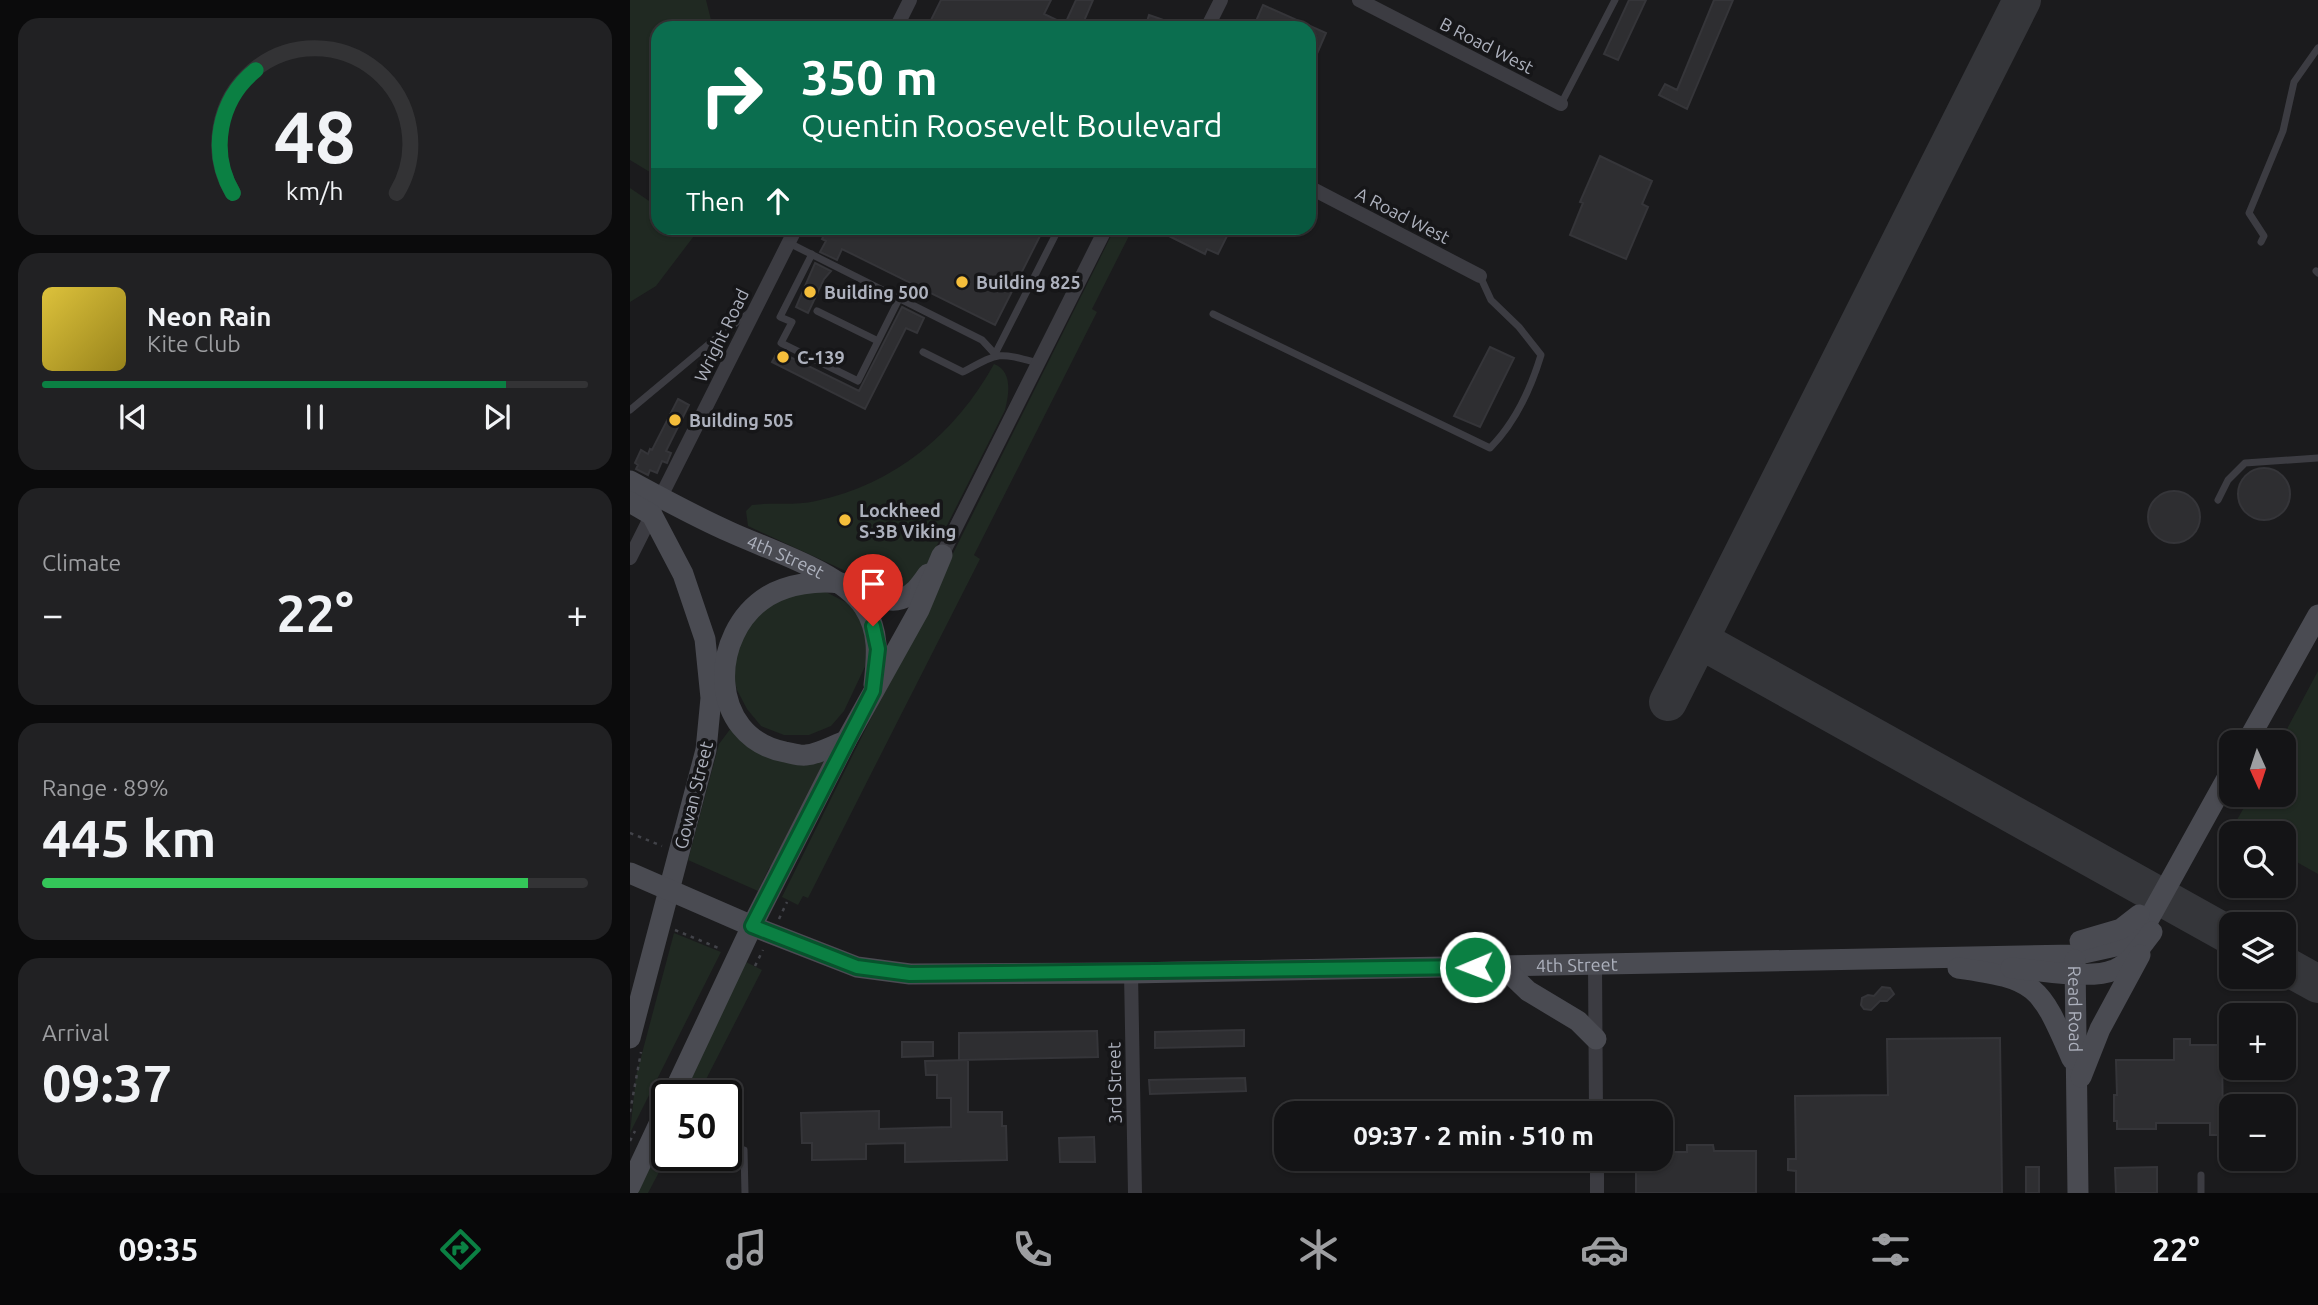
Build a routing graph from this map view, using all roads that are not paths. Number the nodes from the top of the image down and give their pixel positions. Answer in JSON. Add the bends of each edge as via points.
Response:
{"nodes":[{"id":1,"x":910,"y":0,"type":"edge"},
{"id":2,"x":1221,"y":0,"type":"edge"},
{"id":3,"x":1359,"y":0,"type":"edge"},
{"id":4,"x":1615,"y":0,"type":"edge"},
{"id":5,"x":900,"y":21,"type":"edge"},
{"id":6,"x":1210,"y":21,"type":"edge"},
{"id":7,"x":2318,"y":48,"type":"edge"},
{"id":8,"x":1561,"y":104,"type":"joint"},
{"id":9,"x":1316,"y":191,"type":"edge"},
{"id":10,"x":792,"y":235,"type":"edge"},
{"id":11,"x":1055,"y":235,"type":"edge"},
{"id":12,"x":1102,"y":235,"type":"edge"},
{"id":13,"x":2261,"y":242,"type":"dead end"},
{"id":14,"x":788,"y":243,"type":"junction"},
{"id":15,"x":812,"y":254,"type":"junction"},
{"id":16,"x":1480,"y":276,"type":"joint"},
{"id":17,"x":899,"y":299,"type":"junction"},
{"id":18,"x":755,"y":309,"type":"junction"},
{"id":19,"x":817,"y":311,"type":"dead end"},
{"id":20,"x":1213,"y":314,"type":"dead end"},
{"id":21,"x":878,"y":341,"type":"junction"},
{"id":22,"x":923,"y":352,"type":"dead end"},
{"id":23,"x":995,"y":354,"type":"junction"},
{"id":24,"x":1038,"y":363,"type":"junction"},
{"id":25,"x":630,"y":410,"type":"edge"},
{"id":26,"x":2318,"y":458,"type":"edge"},
{"id":27,"x":630,"y":481,"type":"edge"},
{"id":28,"x":2218,"y":500,"type":"dead end"},
{"id":29,"x":630,"y":502,"type":"edge"},
{"id":30,"x":656,"y":506,"type":"junction"},
{"id":31,"x":942,"y":555,"type":"junction"},
{"id":32,"x":630,"y":558,"type":"edge"},
{"id":33,"x":841,"y":583,"type":"junction"},
{"id":34,"x":2317,"y":618,"type":"edge"},
{"id":35,"x":705,"y":639,"type":"junction"},
{"id":36,"x":726,"y":687,"type":"junction"},
{"id":37,"x":873,"y":691,"type":"junction"},
{"id":38,"x":2254,"y":730,"type":"edge"},
{"id":39,"x":846,"y":741,"type":"junction"},
{"id":40,"x":706,"y":750,"type":"junction"},
{"id":41,"x":2219,"y":793,"type":"edge"},
{"id":42,"x":630,"y":873,"type":"edge"},
{"id":43,"x":670,"y":891,"type":"junction"},
{"id":44,"x":2156,"y":907,"type":"junction"},
{"id":45,"x":752,"y":926,"type":"junction"},
{"id":46,"x":2152,"y":932,"type":"junction"},
{"id":47,"x":1893,"y":959,"type":"junction"},
{"id":48,"x":2075,"y":964,"type":"junction"},
{"id":49,"x":1595,"y":965,"type":"junction"},
{"id":50,"x":1502,"y":967,"type":"junction"},
{"id":51,"x":1131,"y":973,"type":"junction"},
{"id":52,"x":1596,"y":1039,"type":"junction"},
{"id":53,"x":637,"y":1040,"type":"edge"},
{"id":54,"x":680,"y":1080,"type":"edge"},
{"id":55,"x":2076,"y":1080,"type":"junction"},
{"id":56,"x":1596,"y":1101,"type":"edge"},
{"id":57,"x":651,"y":1141,"type":"edge"},
{"id":58,"x":742,"y":1150,"type":"edge"},
{"id":59,"x":1597,"y":1171,"type":"edge"},
{"id":60,"x":2201,"y":1175,"type":"dead end"},
{"id":61,"x":630,"y":1186,"type":"edge"},
{"id":62,"x":745,"y":1193,"type":"edge"},
{"id":63,"x":1135,"y":1193,"type":"edge"},
{"id":64,"x":1597,"y":1193,"type":"edge"},
{"id":65,"x":2078,"y":1193,"type":"edge"},
{"id":66,"x":2201,"y":1193,"type":"edge"}],
"edges":[{"from":1,"to":5,"type":"street"},
{"from":2,"to":6,"type":"street"},
{"from":3,"to":8,"type":"street","name":"B Road West"},
{"from":4,"to":8,"type":"lane"},
{"from":7,"to":13,"type":"lane","via":[[2294,82],[2283,131],[2249,213],[2264,236]]},
{"from":9,"to":16,"type":"street","name":"A Road West"},
{"from":10,"to":14,"type":"street","name":"Wright Road"},
{"from":11,"to":23,"type":"lane"},
{"from":12,"to":24,"type":"street"},
{"from":14,"to":15,"type":"lane"},
{"from":14,"to":18,"type":"street","name":"Wright Road"},
{"from":15,"to":17,"type":"lane"},
{"from":15,"to":21,"type":"lane","via":[[780,317],[792,322],[781,343],[858,381]]},
{"from":16,"to":20,"type":"lane","via":[[1491,300],[1541,355],[1506,433],[1490,448]]},
{"from":17,"to":21,"type":"lane"},
{"from":17,"to":23,"type":"lane","via":[[982,340]]},
{"from":18,"to":25,"type":"lane"},
{"from":18,"to":30,"type":"street","name":"Wright Road"},
{"from":19,"to":21,"type":"lane"},
{"from":22,"to":23,"type":"lane","via":[[962,372]]},
{"from":23,"to":24,"type":"lane"},
{"from":24,"to":31,"type":"street"},
{"from":26,"to":28,"type":"lane","via":[[2245,463],[2228,480]]},
{"from":27,"to":30,"type":"main road"},
{"from":29,"to":30,"type":"main road"},
{"from":30,"to":32,"type":"street","name":"Wright Road"},
{"from":30,"to":33,"type":"main road","name":"4th Street"},
{"from":30,"to":35,"type":"main road","name":"Gowan Street"},
{"from":31,"to":33,"type":"main road","via":[[915,591],[901,599],[887,600]]},
{"from":31,"to":37,"type":"main road","via":[[919,611]]},
{"from":33,"to":36,"type":"main road","via":[[789,587],[769,595],[745,614],[733,632]]},
{"from":33,"to":37,"type":"main road","name":"4th Street","via":[[858,599],[873,626],[878,649]]},
{"from":34,"to":38,"type":"main road"},
{"from":35,"to":36,"type":"main road"},
{"from":35,"to":40,"type":"main road","name":"Gowan Street","via":[[712,698]]},
{"from":36,"to":39,"type":"main road","via":[[733,715],[759,743],[806,756]]},
{"from":36,"to":40,"type":"main road"},
{"from":37,"to":39,"type":"main road"},
{"from":39,"to":45,"type":"main road"},
{"from":40,"to":43,"type":"main road","name":"Gowan Street"},
{"from":41,"to":44,"type":"main road","name":"Read Road"},
{"from":42,"to":43,"type":"main road","name":"4th Street"},
{"from":43,"to":45,"type":"main road","name":"4th Street"},
{"from":43,"to":53,"type":"main road","name":"Gowan Street"},
{"from":44,"to":46,"type":"main road"},
{"from":44,"to":47,"type":"main road","via":[[2121,929],[2087,940]]},
{"from":44,"to":48,"type":"main road","name":"Read Road","via":[[2145,926],[2120,945]]},
{"from":45,"to":51,"type":"main road","name":"4th Street","via":[[857,967],[910,974]]},
{"from":45,"to":54,"type":"main road"},
{"from":46,"to":48,"type":"main road","via":[[2115,970],[2097,974]]},
{"from":46,"to":55,"type":"main road"},
{"from":47,"to":48,"type":"main road","name":"4th Street"},
{"from":47,"to":49,"type":"main road","name":"4th Street"},
{"from":47,"to":55,"type":"main road","via":[[2017,978],[2044,999]]},
{"from":48,"to":55,"type":"main road","name":"Read Road"},
{"from":49,"to":50,"type":"main road","name":"4th Street"},
{"from":49,"to":52,"type":"street"},
{"from":50,"to":51,"type":"main road","name":"4th Street"},
{"from":50,"to":52,"type":"main road"},
{"from":51,"to":63,"type":"street","name":"3rd Street"},
{"from":52,"to":56,"type":"street"},
{"from":55,"to":65,"type":"main road","name":"Read Road"},
{"from":57,"to":61,"type":"main road"},
{"from":58,"to":62,"type":"lane"},
{"from":59,"to":64,"type":"street"},
{"from":60,"to":66,"type":"lane"}]}
